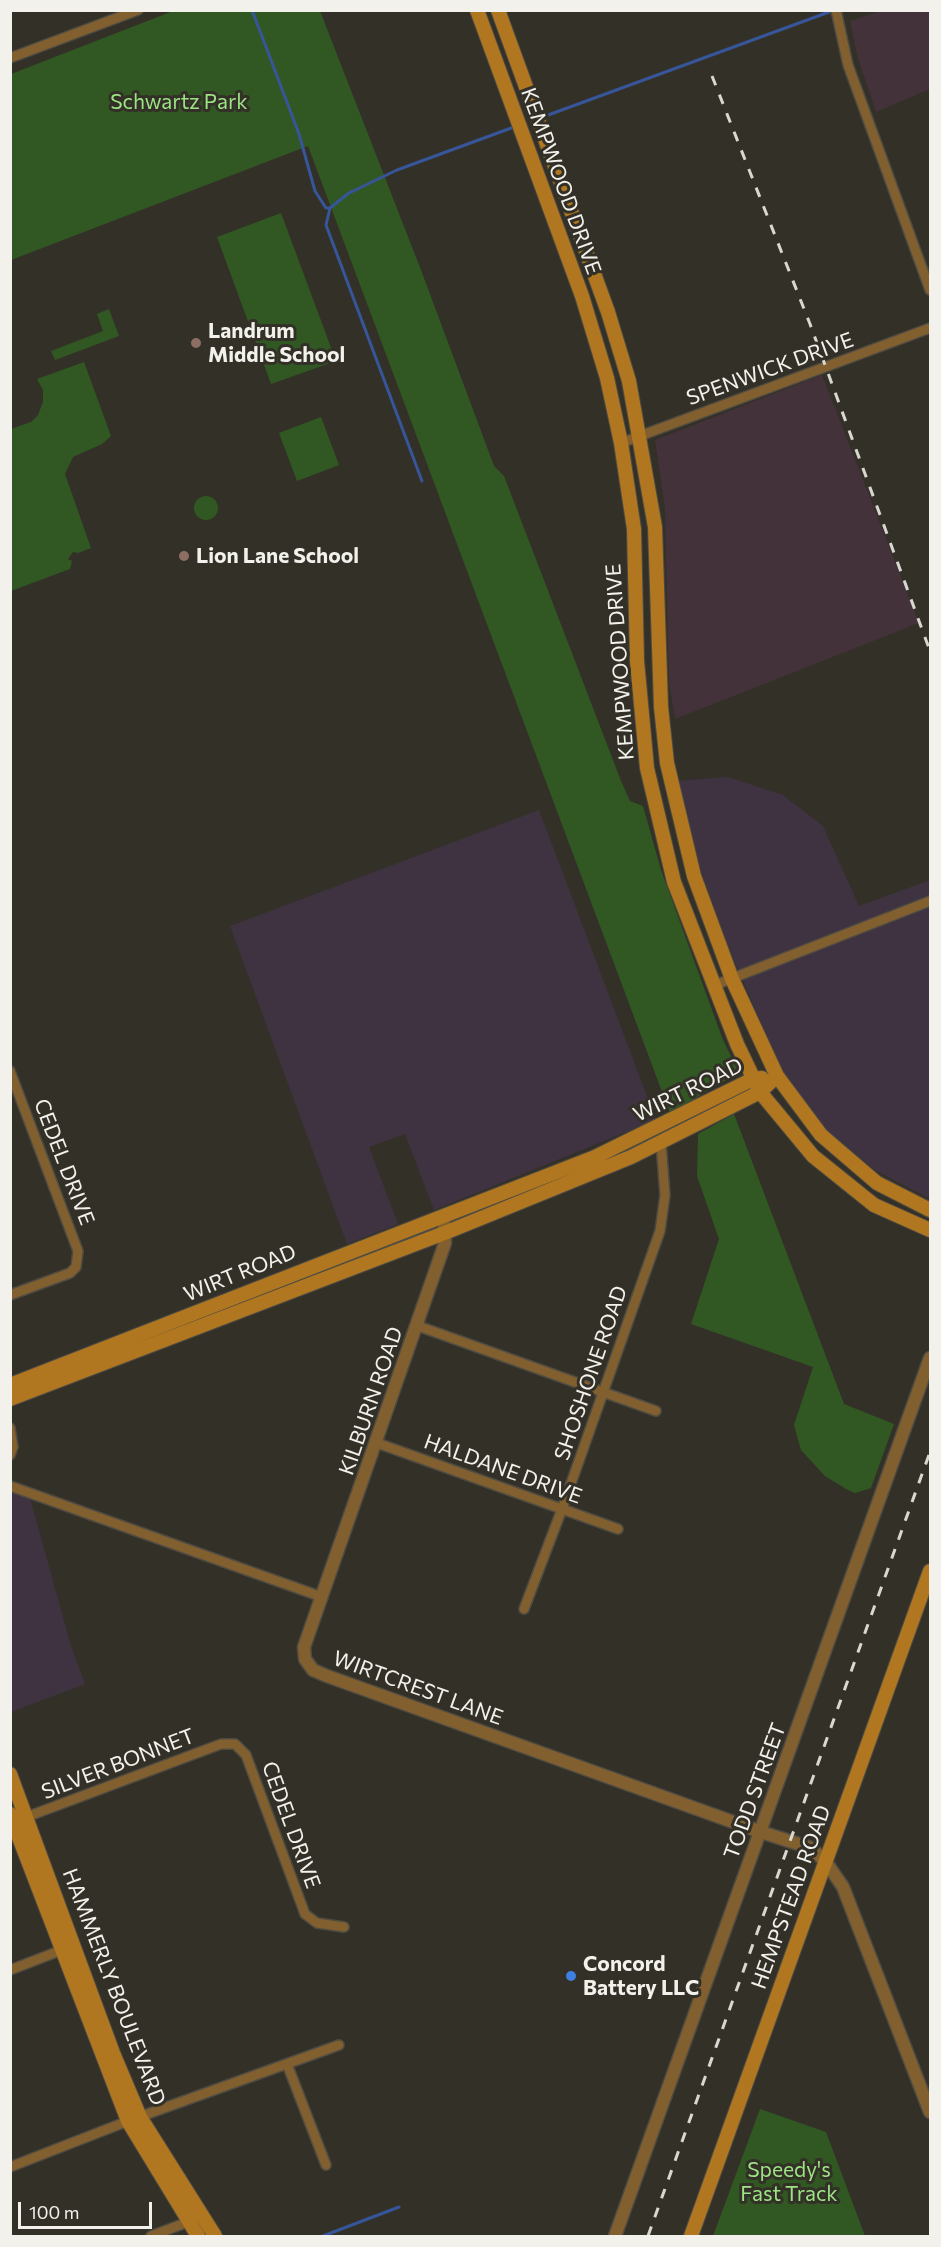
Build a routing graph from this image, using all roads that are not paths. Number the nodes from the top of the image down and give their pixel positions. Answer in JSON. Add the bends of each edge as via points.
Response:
{"nodes":[{"id":1,"x":138,"y":10,"type":"edge"},
{"id":2,"x":477,"y":10,"type":"edge"},
{"id":3,"x":498,"y":10,"type":"edge"},
{"id":4,"x":836,"y":10,"type":"edge"},
{"id":5,"x":10,"y":58,"type":"edge"},
{"id":6,"x":521,"y":78,"type":"junction"},
{"id":7,"x":504,"y":86,"type":"junction"},
{"id":8,"x":590,"y":261,"type":"junction"},
{"id":9,"x":571,"y":268,"type":"junction"},
{"id":10,"x":930,"y":290,"type":"edge"},
{"id":11,"x":930,"y":328,"type":"edge"},
{"id":12,"x":640,"y":436,"type":"junction"},
{"id":13,"x":621,"y":443,"type":"junction"},
{"id":14,"x":930,"y":902,"type":"edge"},
{"id":15,"x":732,"y":979,"type":"junction"},
{"id":16,"x":715,"y":985,"type":"junction"},
{"id":17,"x":10,"y":1071,"type":"edge"},
{"id":18,"x":777,"y":1076,"type":"junction"},
{"id":19,"x":753,"y":1079,"type":"junction"},
{"id":20,"x":760,"y":1092,"type":"junction"},
{"id":21,"x":661,"y":1143,"type":"junction"},
{"id":22,"x":866,"y":1174,"type":"junction"},
{"id":23,"x":855,"y":1191,"type":"junction"},
{"id":24,"x":930,"y":1210,"type":"edge"},
{"id":25,"x":442,"y":1217,"type":"junction"},
{"id":26,"x":930,"y":1230,"type":"edge"},
{"id":27,"x":447,"y":1232,"type":"junction"},
{"id":28,"x":10,"y":1295,"type":"edge"},
{"id":29,"x":418,"y":1326,"type":"junction"},
{"id":30,"x":930,"y":1358,"type":"edge"},
{"id":31,"x":10,"y":1385,"type":"edge"},
{"id":32,"x":603,"y":1392,"type":"junction"},
{"id":33,"x":10,"y":1399,"type":"edge"},
{"id":34,"x":656,"y":1412,"type":"dead end"},
{"id":35,"x":10,"y":1428,"type":"edge"},
{"id":36,"x":377,"y":1443,"type":"junction"},
{"id":37,"x":10,"y":1455,"type":"edge"},
{"id":38,"x":10,"y":1486,"type":"edge"},
{"id":39,"x":562,"y":1509,"type":"junction"},
{"id":40,"x":618,"y":1529,"type":"dead end"},
{"id":41,"x":930,"y":1571,"type":"edge"},
{"id":42,"x":322,"y":1597,"type":"junction"},
{"id":43,"x":524,"y":1609,"type":"dead end"},
{"id":44,"x":236,"y":1744,"type":"joint"},
{"id":45,"x":10,"y":1774,"type":"edge"},
{"id":46,"x":17,"y":1818,"type":"edge"},
{"id":47,"x":761,"y":1832,"type":"junction"},
{"id":48,"x":826,"y":1862,"type":"junction"},
{"id":49,"x":344,"y":1927,"type":"dead end"},
{"id":50,"x":75,"y":1945,"type":"junction"},
{"id":51,"x":62,"y":1951,"type":"junction"},
{"id":52,"x":10,"y":1970,"type":"edge"},
{"id":53,"x":339,"y":2045,"type":"dead end"},
{"id":54,"x":287,"y":2064,"type":"junction"},
{"id":55,"x":930,"y":2112,"type":"edge"},
{"id":56,"x":134,"y":2119,"type":"junction"},
{"id":57,"x":326,"y":2165,"type":"dead end"},
{"id":58,"x":10,"y":2167,"type":"edge"},
{"id":59,"x":204,"y":2215,"type":"junction"},
{"id":60,"x":190,"y":2221,"type":"junction"},
{"id":61,"x":151,"y":2236,"type":"edge"},
{"id":62,"x":198,"y":2236,"type":"edge"},
{"id":63,"x":215,"y":2236,"type":"edge"},
{"id":64,"x":615,"y":2236,"type":"edge"},
{"id":65,"x":691,"y":2236,"type":"edge"}],
"edges":[{"from":1,"to":5,"type":"street"},
{"from":2,"to":7,"type":"main road","name":"KEMPWOOD DRIVE"},
{"from":3,"to":6,"type":"main road","name":"KEMPWOOD DRIVE"},
{"from":4,"to":10,"type":"street","via":[[848,65]]},
{"from":6,"to":7,"type":"main road"},
{"from":6,"to":8,"type":"main road","name":"KEMPWOOD DRIVE"},
{"from":7,"to":9,"type":"main road","name":"KEMPWOOD DRIVE"},
{"from":8,"to":9,"type":"main road"},
{"from":8,"to":12,"type":"main road","name":"KEMPWOOD DRIVE","via":[[629,381]]},
{"from":9,"to":13,"type":"main road","name":"KEMPWOOD DRIVE","via":[[607,378]]},
{"from":11,"to":12,"type":"street","name":"SPENWICK DRIVE"},
{"from":12,"to":13,"type":"street","name":"SPENWICK DRIVE"},
{"from":12,"to":15,"type":"main road","name":"KEMPWOOD DRIVE","via":[[655,527],[661,707],[667,763],[694,876]]},
{"from":13,"to":16,"type":"main road","name":"KEMPWOOD DRIVE","via":[[634,529],[637,661],[647,768],[674,882]]},
{"from":14,"to":15,"type":"street"},
{"from":15,"to":16,"type":"street"},
{"from":15,"to":18,"type":"main road","name":"KEMPWOOD DRIVE"},
{"from":16,"to":19,"type":"main road","name":"KEMPWOOD DRIVE"},
{"from":17,"to":28,"type":"street","name":"CEDEL DRIVE","via":[[78,1251],[76,1267],[70,1273]]},
{"from":18,"to":19,"type":"main road","name":"WIRT ROAD"},
{"from":18,"to":20,"type":"main road","name":"WIRT ROAD"},
{"from":18,"to":22,"type":"main road","name":"KEMPWOOD DRIVE","via":[[821,1135]]},
{"from":19,"to":20,"type":"main road","name":"KEMPWOOD DRIVE"},
{"from":19,"to":25,"type":"main road","name":"WIRT ROAD","via":[[624,1144]]},
{"from":20,"to":21,"type":"main road","name":"WIRT ROAD"},
{"from":20,"to":23,"type":"main road","name":"KEMPWOOD DRIVE","via":[[813,1156]]},
{"from":21,"to":27,"type":"main road","name":"WIRT ROAD"},
{"from":21,"to":32,"type":"street","name":"SHOSHONE ROAD","via":[[665,1195],[660,1231]]},
{"from":22,"to":23,"type":"main road"},
{"from":22,"to":24,"type":"main road","name":"KEMPWOOD DRIVE"},
{"from":23,"to":26,"type":"main road","name":"KEMPWOOD DRIVE"},
{"from":25,"to":27,"type":"street"},
{"from":25,"to":31,"type":"main road","name":"WIRT ROAD"},
{"from":27,"to":29,"type":"street","name":"KILBURN ROAD"},
{"from":27,"to":33,"type":"main road","name":"WIRT ROAD"},
{"from":29,"to":32,"type":"street"},
{"from":29,"to":36,"type":"street","name":"KILBURN ROAD"},
{"from":30,"to":47,"type":"street","name":"TODD STREET"},
{"from":32,"to":34,"type":"street"},
{"from":32,"to":39,"type":"street","name":"SHOSHONE ROAD"},
{"from":35,"to":37,"type":"street"},
{"from":36,"to":39,"type":"street","name":"HALDANE DRIVE"},
{"from":36,"to":42,"type":"street","name":"KILBURN ROAD"},
{"from":38,"to":42,"type":"street"},
{"from":39,"to":40,"type":"street","name":"HALDANE DRIVE"},
{"from":39,"to":43,"type":"street","name":"SHOSHONE ROAD"},
{"from":41,"to":48,"type":"main road","name":"HEMPSTEAD ROAD"},
{"from":42,"to":47,"type":"street","name":"WIRTCREST LANE","via":[[304,1647],[305,1659],[313,1670]]},
{"from":44,"to":46,"type":"street","name":"SILVER BONNET","via":[[221,1744]]},
{"from":44,"to":49,"type":"street","name":"CEDEL DRIVE","via":[[246,1755],[305,1914],[317,1923]]},
{"from":45,"to":46,"type":"main road","name":"HAMMERLY BOULEVARD"},
{"from":46,"to":50,"type":"main road","name":"HAMMERLY BOULEVARD"},
{"from":46,"to":51,"type":"main road","name":"HAMMERLY BOULEVARD"},
{"from":47,"to":48,"type":"street","name":"WIRTCREST LANE","via":[[811,1848]]},
{"from":47,"to":64,"type":"street","name":"TODD STREET"},
{"from":48,"to":55,"type":"street","via":[[843,1887]]},
{"from":48,"to":65,"type":"main road","name":"HEMPSTEAD ROAD"},
{"from":50,"to":51,"type":"street"},
{"from":50,"to":56,"type":"main road","name":"HAMMERLY BOULEVARD"},
{"from":51,"to":52,"type":"street"},
{"from":51,"to":56,"type":"main road","name":"HAMMERLY BOULEVARD"},
{"from":53,"to":54,"type":"street"},
{"from":54,"to":56,"type":"street"},
{"from":54,"to":57,"type":"street"},
{"from":56,"to":58,"type":"street"},
{"from":56,"to":59,"type":"main road","name":"HAMMERLY BOULEVARD"},
{"from":56,"to":60,"type":"main road","name":"HAMMERLY BOULEVARD","via":[[148,2158]]},
{"from":59,"to":60,"type":"street"},
{"from":59,"to":63,"type":"main road","name":"HAMMERLY BOULEVARD"},
{"from":60,"to":61,"type":"street"},
{"from":60,"to":62,"type":"main road","name":"HAMMERLY BOULEVARD"}]}
